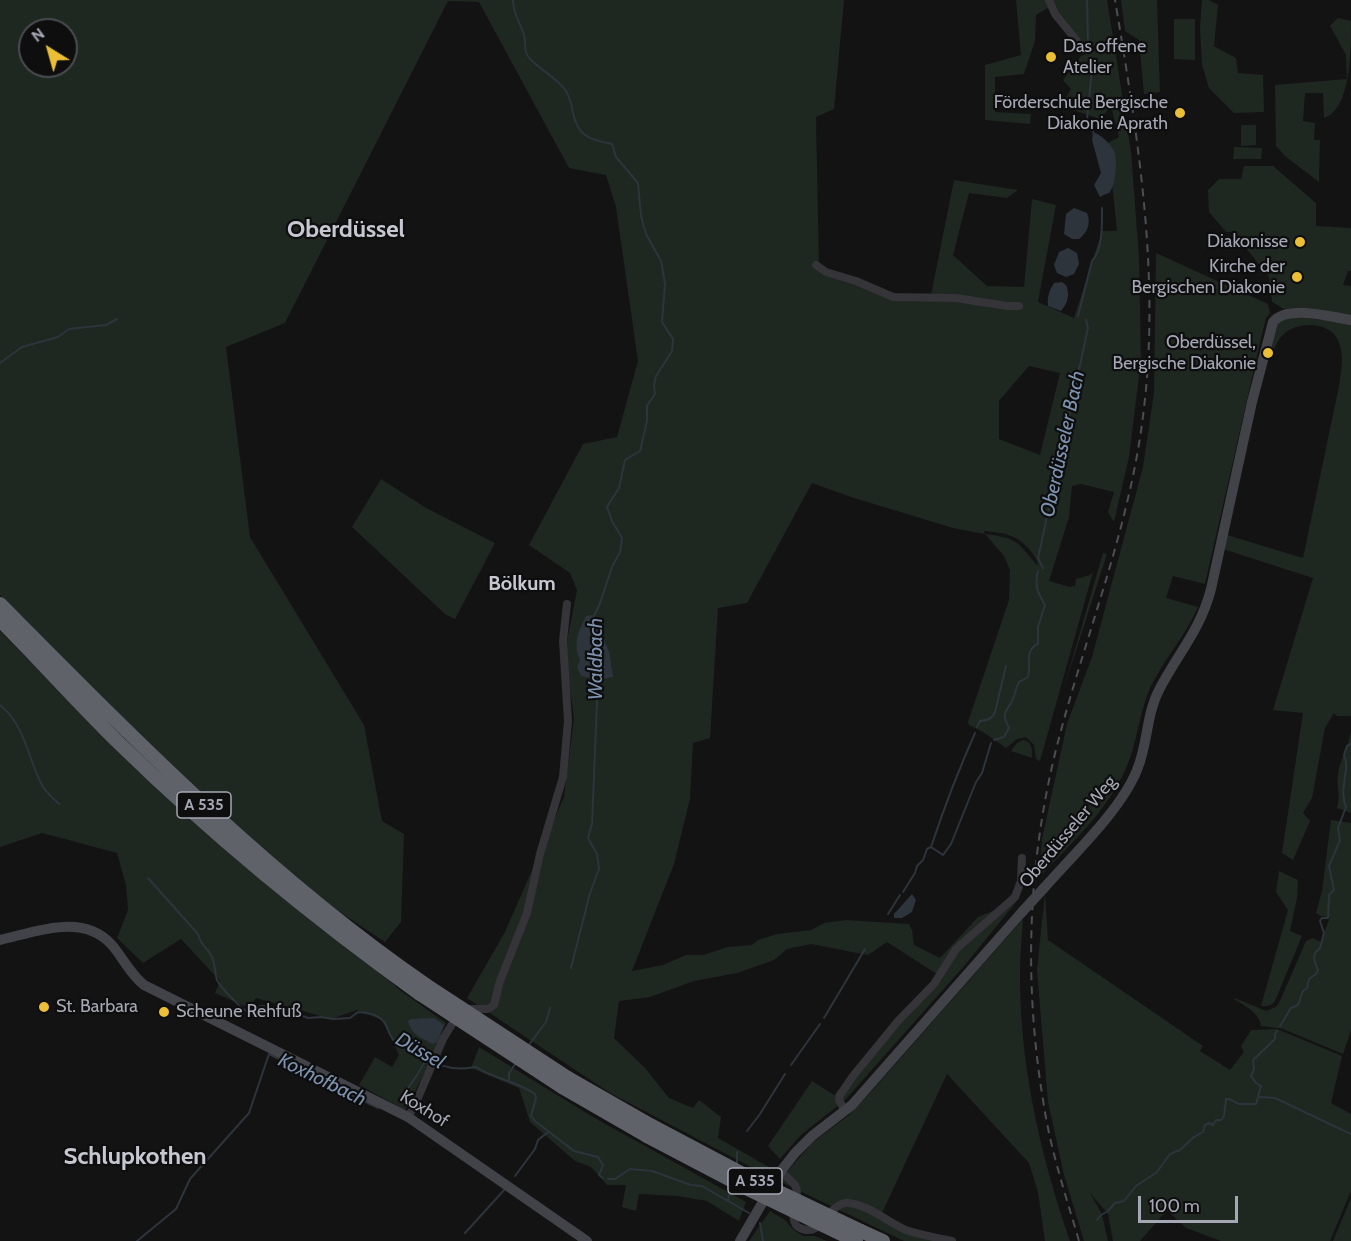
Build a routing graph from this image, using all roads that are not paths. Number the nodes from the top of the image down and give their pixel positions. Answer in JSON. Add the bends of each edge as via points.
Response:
{"nodes":[{"id":1,"x":1048,"y":0,"type":"edge"},
{"id":2,"x":1077,"y":41,"type":"dead end"},
{"id":3,"x":816,"y":266,"type":"dead end"},
{"id":4,"x":1019,"y":306,"type":"dead end"},
{"id":5,"x":1351,"y":320,"type":"edge"},
{"id":6,"x":0,"y":604,"type":"edge"},
{"id":7,"x":567,"y":604,"type":"dead end"},
{"id":8,"x":0,"y":620,"type":"edge"},
{"id":9,"x":1022,"y":858,"type":"dead end"},
{"id":10,"x":0,"y":940,"type":"edge"},
{"id":11,"x":423,"y":990,"type":"junction"},
{"id":12,"x":845,"y":1111,"type":"junction"},
{"id":13,"x":408,"y":1117,"type":"junction"},
{"id":14,"x":781,"y":1171,"type":"junction"},
{"id":15,"x":858,"y":1238,"type":"edge"},
{"id":16,"x":587,"y":1241,"type":"edge"},
{"id":17,"x":740,"y":1241,"type":"edge"},
{"id":18,"x":883,"y":1241,"type":"edge"},
{"id":19,"x":952,"y":1241,"type":"edge"}],
"edges":[{"from":1,"to":2,"type":"street"},
{"from":3,"to":4,"type":"street","via":[[893,297],[956,298]]},
{"from":5,"to":12,"type":"street","name":"Oberdüsseler Weg","bridge":true,"via":[[1277,313],[1266,345],[1203,615],[1157,693],[1140,761],[1126,791],[1112,812]]},
{"from":6,"to":11,"type":"highway","number":"A 535","via":[[130,735],[252,849]]},
{"from":7,"to":13,"type":"street","via":[[563,641],[568,721],[563,777],[527,913],[492,1007],[460,1014],[435,1054]]},
{"from":8,"to":11,"type":"highway","number":"A 535","via":[[187,807],[305,908]]},
{"from":9,"to":12,"type":"street","name":"Oberdüsseler Weg","via":[[1017,894],[956,949],[934,984],[854,1076],[840,1095]]},
{"from":10,"to":13,"type":"street","name":"Koxhof","via":[[58,927],[85,928],[97,933],[149,988]]},
{"from":11,"to":15,"type":"highway","number":"A 535","bridge":true,"via":[[649,1131],[756,1181]]},
{"from":12,"to":14,"type":"street","name":"Oberdüsseler Weg","via":[[812,1136]]},
{"from":13,"to":16,"type":"street","name":"Koxhof"},
{"from":14,"to":17,"type":"street","name":"Oberdüsseler Weg"},
{"from":14,"to":19,"type":"street","via":[[797,1191],[794,1220],[798,1227],[816,1229],[835,1208],[846,1203],[861,1206],[905,1230]]},
{"from":15,"to":18,"type":"highway","number":"A 535"}]}
